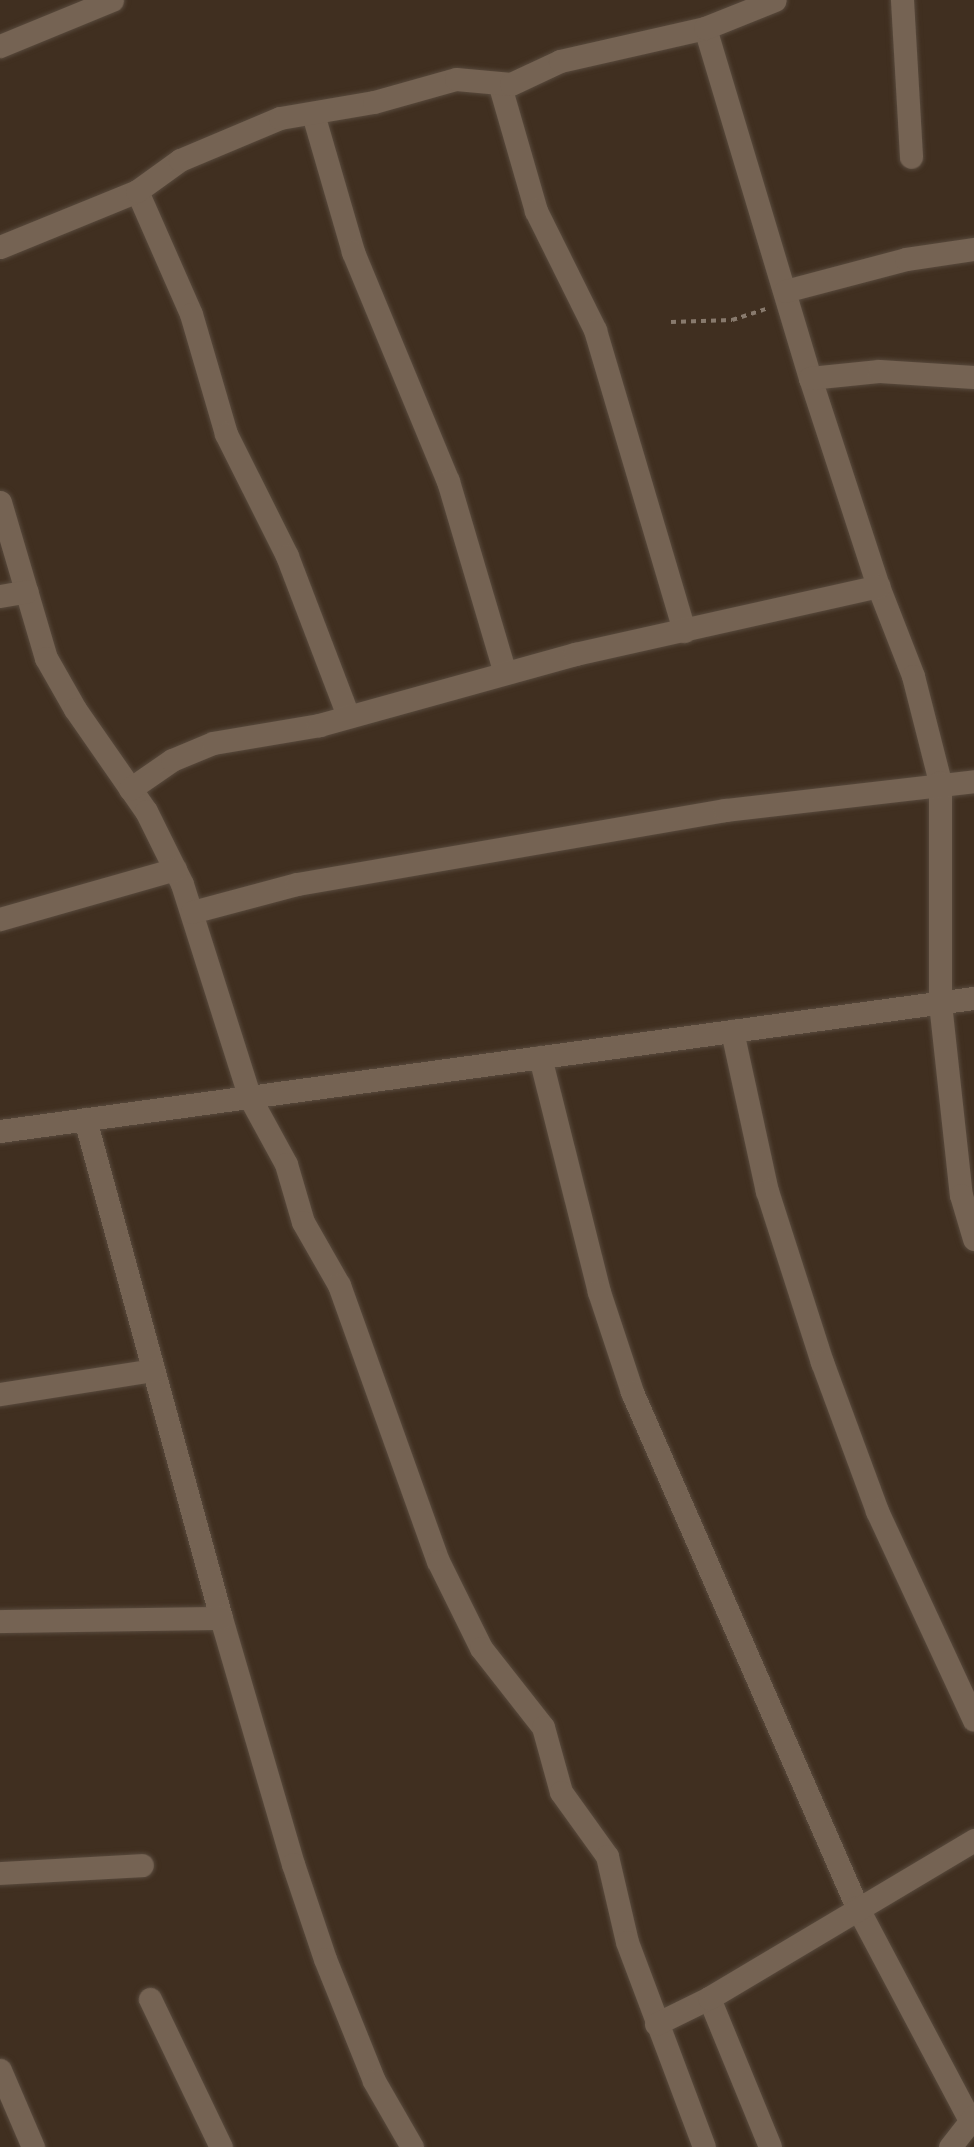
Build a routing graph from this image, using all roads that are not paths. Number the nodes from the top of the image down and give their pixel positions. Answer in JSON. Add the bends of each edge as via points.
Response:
{"nodes":[{"id":1,"x":111,"y":0,"type":"edge"},
{"id":2,"x":775,"y":0,"type":"edge"},
{"id":3,"x":902,"y":0,"type":"edge"},
{"id":4,"x":705,"y":28,"type":"junction"},
{"id":5,"x":0,"y":46,"type":"edge"},
{"id":6,"x":500,"y":86,"type":"junction"},
{"id":7,"x":313,"y":114,"type":"junction"},
{"id":8,"x":911,"y":157,"type":"dead end"},
{"id":9,"x":137,"y":191,"type":"junction"},
{"id":10,"x":0,"y":247,"type":"edge"},
{"id":11,"x":974,"y":249,"type":"edge"},
{"id":12,"x":786,"y":296,"type":"junction"},
{"id":13,"x":974,"y":377,"type":"edge"},
{"id":14,"x":810,"y":378,"type":"junction"},
{"id":15,"x":0,"y":502,"type":"edge"},
{"id":16,"x":878,"y":586,"type":"junction"},
{"id":17,"x":27,"y":591,"type":"junction"},
{"id":18,"x":0,"y":596,"type":"edge"},
{"id":19,"x":684,"y":631,"type":"junction"},
{"id":20,"x":505,"y":673,"type":"junction"},
{"id":21,"x":348,"y":716,"type":"junction"},
{"id":22,"x":974,"y":781,"type":"edge"},
{"id":23,"x":940,"y":782,"type":"junction"},
{"id":24,"x":130,"y":789,"type":"junction"},
{"id":25,"x":175,"y":869,"type":"junction"},
{"id":26,"x":192,"y":912,"type":"junction"},
{"id":27,"x":0,"y":919,"type":"edge"},
{"id":28,"x":974,"y":998,"type":"edge"},
{"id":29,"x":940,"y":1003,"type":"junction"},
{"id":30,"x":732,"y":1031,"type":"junction"},
{"id":31,"x":540,"y":1057,"type":"junction"},
{"id":32,"x":250,"y":1098,"type":"junction"},
{"id":33,"x":85,"y":1119,"type":"junction"},
{"id":34,"x":0,"y":1131,"type":"edge"},
{"id":35,"x":974,"y":1239,"type":"edge"},
{"id":36,"x":153,"y":1370,"type":"junction"},
{"id":37,"x":0,"y":1394,"type":"edge"},
{"id":38,"x":220,"y":1618,"type":"junction"},
{"id":39,"x":0,"y":1621,"type":"edge"},
{"id":40,"x":974,"y":1720,"type":"edge"},
{"id":41,"x":974,"y":1840,"type":"edge"},
{"id":42,"x":142,"y":1865,"type":"dead end"},
{"id":43,"x":0,"y":1873,"type":"edge"},
{"id":44,"x":856,"y":1908,"type":"junction"},
{"id":45,"x":709,"y":1998,"type":"junction"},
{"id":46,"x":150,"y":1999,"type":"dead end"},
{"id":47,"x":656,"y":2024,"type":"junction"},
{"id":48,"x":0,"y":2070,"type":"edge"},
{"id":49,"x":972,"y":2118,"type":"edge"},
{"id":50,"x":33,"y":2147,"type":"edge"},
{"id":51,"x":221,"y":2147,"type":"edge"},
{"id":52,"x":412,"y":2147,"type":"edge"},
{"id":53,"x":704,"y":2147,"type":"edge"},
{"id":54,"x":770,"y":2147,"type":"edge"},
{"id":55,"x":950,"y":2147,"type":"edge"}],
"edges":[{"from":1,"to":5,"type":"street"},
{"from":2,"to":4,"type":"street"},
{"from":3,"to":8,"type":"street"},
{"from":4,"to":6,"type":"street","via":[[559,61],[526,80]]},
{"from":4,"to":12,"type":"street"},
{"from":6,"to":7,"type":"street","via":[[456,79]]},
{"from":6,"to":19,"type":"street","via":[[536,211],[595,330]]},
{"from":7,"to":9,"type":"street","via":[[280,118],[222,139],[180,160]]},
{"from":7,"to":20,"type":"street","via":[[353,252],[448,481]]},
{"from":9,"to":10,"type":"street"},
{"from":9,"to":21,"type":"street","via":[[191,314],[226,434],[287,556]]},
{"from":11,"to":12,"type":"street","via":[[906,259]]},
{"from":12,"to":14,"type":"street"},
{"from":13,"to":14,"type":"street","via":[[878,371]]},
{"from":14,"to":16,"type":"street"},
{"from":15,"to":17,"type":"street"},
{"from":16,"to":19,"type":"street"},
{"from":16,"to":23,"type":"street","via":[[913,676]]},
{"from":17,"to":18,"type":"street"},
{"from":17,"to":24,"type":"street","via":[[46,658]]},
{"from":19,"to":20,"type":"street"},
{"from":20,"to":21,"type":"street"},
{"from":21,"to":24,"type":"street","via":[[191,749]]},
{"from":22,"to":23,"type":"street"},
{"from":23,"to":26,"type":"street","via":[[725,810],[297,884]]},
{"from":23,"to":29,"type":"street"},
{"from":24,"to":25,"type":"street"},
{"from":25,"to":26,"type":"street"},
{"from":25,"to":27,"type":"street"},
{"from":26,"to":32,"type":"street"},
{"from":28,"to":29,"type":"street"},
{"from":29,"to":30,"type":"street"},
{"from":29,"to":35,"type":"street","via":[[961,1195]]},
{"from":30,"to":31,"type":"street"},
{"from":30,"to":40,"type":"street","via":[[767,1191],[822,1362],[877,1511]]},
{"from":31,"to":32,"type":"street"},
{"from":31,"to":44,"type":"street","via":[[599,1292],[632,1392]]},
{"from":32,"to":33,"type":"street"},
{"from":32,"to":47,"type":"street","via":[[286,1164],[303,1222],[339,1285],[438,1561],[481,1648],[543,1727],[561,1791],[607,1856],[627,1942]]},
{"from":33,"to":34,"type":"street"},
{"from":33,"to":36,"type":"street"},
{"from":36,"to":37,"type":"street"},
{"from":36,"to":38,"type":"street"},
{"from":38,"to":39,"type":"street"},
{"from":38,"to":52,"type":"street","via":[[325,1959],[374,2081]]},
{"from":41,"to":44,"type":"street"},
{"from":42,"to":43,"type":"street"},
{"from":44,"to":45,"type":"street"},
{"from":44,"to":49,"type":"street"},
{"from":45,"to":47,"type":"street"},
{"from":45,"to":54,"type":"street"},
{"from":46,"to":51,"type":"street"},
{"from":47,"to":53,"type":"street"},
{"from":48,"to":50,"type":"street"},
{"from":49,"to":55,"type":"street"}]}
